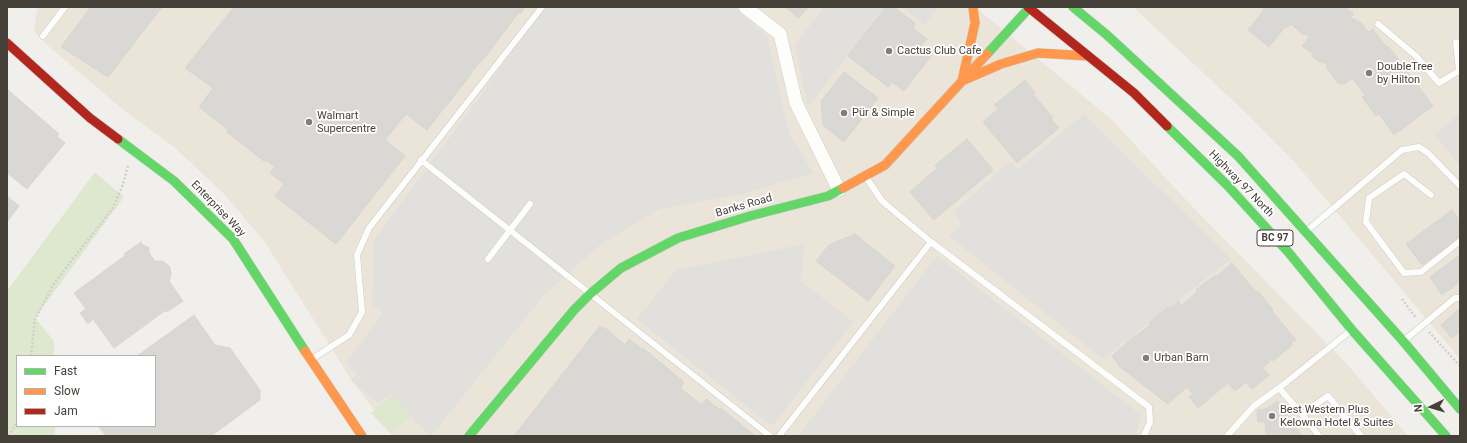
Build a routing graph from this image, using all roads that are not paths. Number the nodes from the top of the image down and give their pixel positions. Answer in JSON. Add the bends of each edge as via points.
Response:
{"nodes":[{"id":1,"x":65,"y":7,"type":"edge"},
{"id":2,"x":542,"y":7,"type":"edge"},
{"id":3,"x":745,"y":7,"type":"edge"},
{"id":4,"x":973,"y":7,"type":"edge"},
{"id":5,"x":1029,"y":7,"type":"edge"},
{"id":6,"x":1073,"y":7,"type":"edge"},
{"id":7,"x":1102,"y":21,"type":"dead end"},
{"id":8,"x":1378,"y":24,"type":"dead end"},
{"id":9,"x":1107,"y":35,"type":"junction"},
{"id":10,"x":43,"y":36,"type":"dead end"},
{"id":11,"x":1456,"y":42,"type":"dead end"},
{"id":12,"x":7,"y":43,"type":"edge"},
{"id":13,"x":1088,"y":56,"type":"junction"},
{"id":14,"x":962,"y":81,"type":"junction"},
{"id":15,"x":421,"y":160,"type":"junction"},
{"id":16,"x":865,"y":176,"type":"junction"},
{"id":17,"x":1460,"y":186,"type":"edge"},
{"id":18,"x":838,"y":190,"type":"junction"},
{"id":19,"x":1431,"y":195,"type":"dead end"},
{"id":20,"x":530,"y":204,"type":"dead end"},
{"id":21,"x":510,"y":230,"type":"junction"},
{"id":22,"x":1305,"y":232,"type":"junction"},
{"id":23,"x":1460,"y":241,"type":"edge"},
{"id":24,"x":931,"y":242,"type":"junction"},
{"id":25,"x":488,"y":259,"type":"dead end"},
{"id":26,"x":590,"y":294,"type":"junction"},
{"id":27,"x":1460,"y":298,"type":"edge"},
{"id":28,"x":1352,"y":330,"type":"junction"},
{"id":29,"x":1403,"y":341,"type":"junction"},
{"id":30,"x":311,"y":359,"type":"junction"},
{"id":31,"x":1279,"y":388,"type":"junction"},
{"id":32,"x":1460,"y":408,"type":"edge"},
{"id":33,"x":1302,"y":414,"type":"junction"},
{"id":34,"x":362,"y":436,"type":"edge"},
{"id":35,"x":469,"y":436,"type":"edge"},
{"id":36,"x":770,"y":436,"type":"edge"},
{"id":37,"x":779,"y":436,"type":"edge"},
{"id":38,"x":1144,"y":436,"type":"edge"},
{"id":39,"x":1227,"y":436,"type":"edge"},
{"id":40,"x":1319,"y":436,"type":"edge"},
{"id":41,"x":1361,"y":436,"type":"edge"},
{"id":42,"x":1446,"y":436,"type":"edge"}],
"edges":[{"from":1,"to":10,"type":"lane"},
{"from":2,"to":15,"type":"lane"},
{"from":3,"to":18,"type":"street","via":[[780,34],[796,103]]},
{"from":4,"to":14,"type":"main road","via":[[975,23]]},
{"from":5,"to":13,"type":"main road","name":"Highway 97 North","number":"BC 97"},
{"from":5,"to":14,"type":"main road","name":"Banks Road"},
{"from":6,"to":9,"type":"main road","name":"Highway 97 North","number":"BC 97"},
{"from":7,"to":9,"type":"main road"},
{"from":8,"to":11,"type":"lane","via":[[1416,56],[1439,83],[1460,70]]},
{"from":9,"to":22,"type":"main road","name":"Highway 97 North","number":"BC 97","via":[[1238,156]]},
{"from":12,"to":30,"type":"main road","name":"Enterprise Way","via":[[90,118],[174,181],[233,239]]},
{"from":13,"to":14,"type":"main road","via":[[1038,53],[1001,64]]},
{"from":13,"to":28,"type":"main road","name":"Highway 97 North","number":"BC 97","via":[[1134,93],[1228,186],[1289,253]]},
{"from":14,"to":16,"type":"main road","name":"Banks Road","via":[[886,164]]},
{"from":15,"to":21,"type":"lane"},
{"from":15,"to":30,"type":"lane","via":[[369,228],[357,256],[362,312],[349,335]]},
{"from":16,"to":18,"type":"main road","name":"Banks Road"},
{"from":16,"to":24,"type":"lane","via":[[882,201]]},
{"from":17,"to":22,"type":"lane","via":[[1428,153],[1418,147],[1402,150]]},
{"from":18,"to":26,"type":"main road","name":"Banks Road","via":[[828,196],[678,238],[621,268]]},
{"from":19,"to":23,"type":"lane","via":[[1404,174],[1369,198],[1366,222],[1404,273],[1421,272]]},
{"from":20,"to":21,"type":"lane"},
{"from":21,"to":25,"type":"lane"},
{"from":21,"to":26,"type":"lane"},
{"from":22,"to":29,"type":"main road","name":"Highway 97 North","number":"BC 97"},
{"from":24,"to":37,"type":"lane"},
{"from":24,"to":38,"type":"lane","via":[[1149,407],[1150,422]]},
{"from":26,"to":35,"type":"main road","name":"Banks Road"},
{"from":26,"to":36,"type":"lane"},
{"from":27,"to":29,"type":"lane","via":[[1455,298]]},
{"from":28,"to":31,"type":"lane"},
{"from":28,"to":42,"type":"main road","name":"Highway 97 North","number":"BC 97"},
{"from":29,"to":32,"type":"main road","name":"Highway 97 North","number":"BC 97"},
{"from":30,"to":34,"type":"main road","name":"Enterprise Way"},
{"from":31,"to":33,"type":"lane"},
{"from":31,"to":39,"type":"lane","via":[[1254,406]]},
{"from":33,"to":40,"type":"lane"},
{"from":33,"to":41,"type":"lane","via":[[1328,396]]}]}
